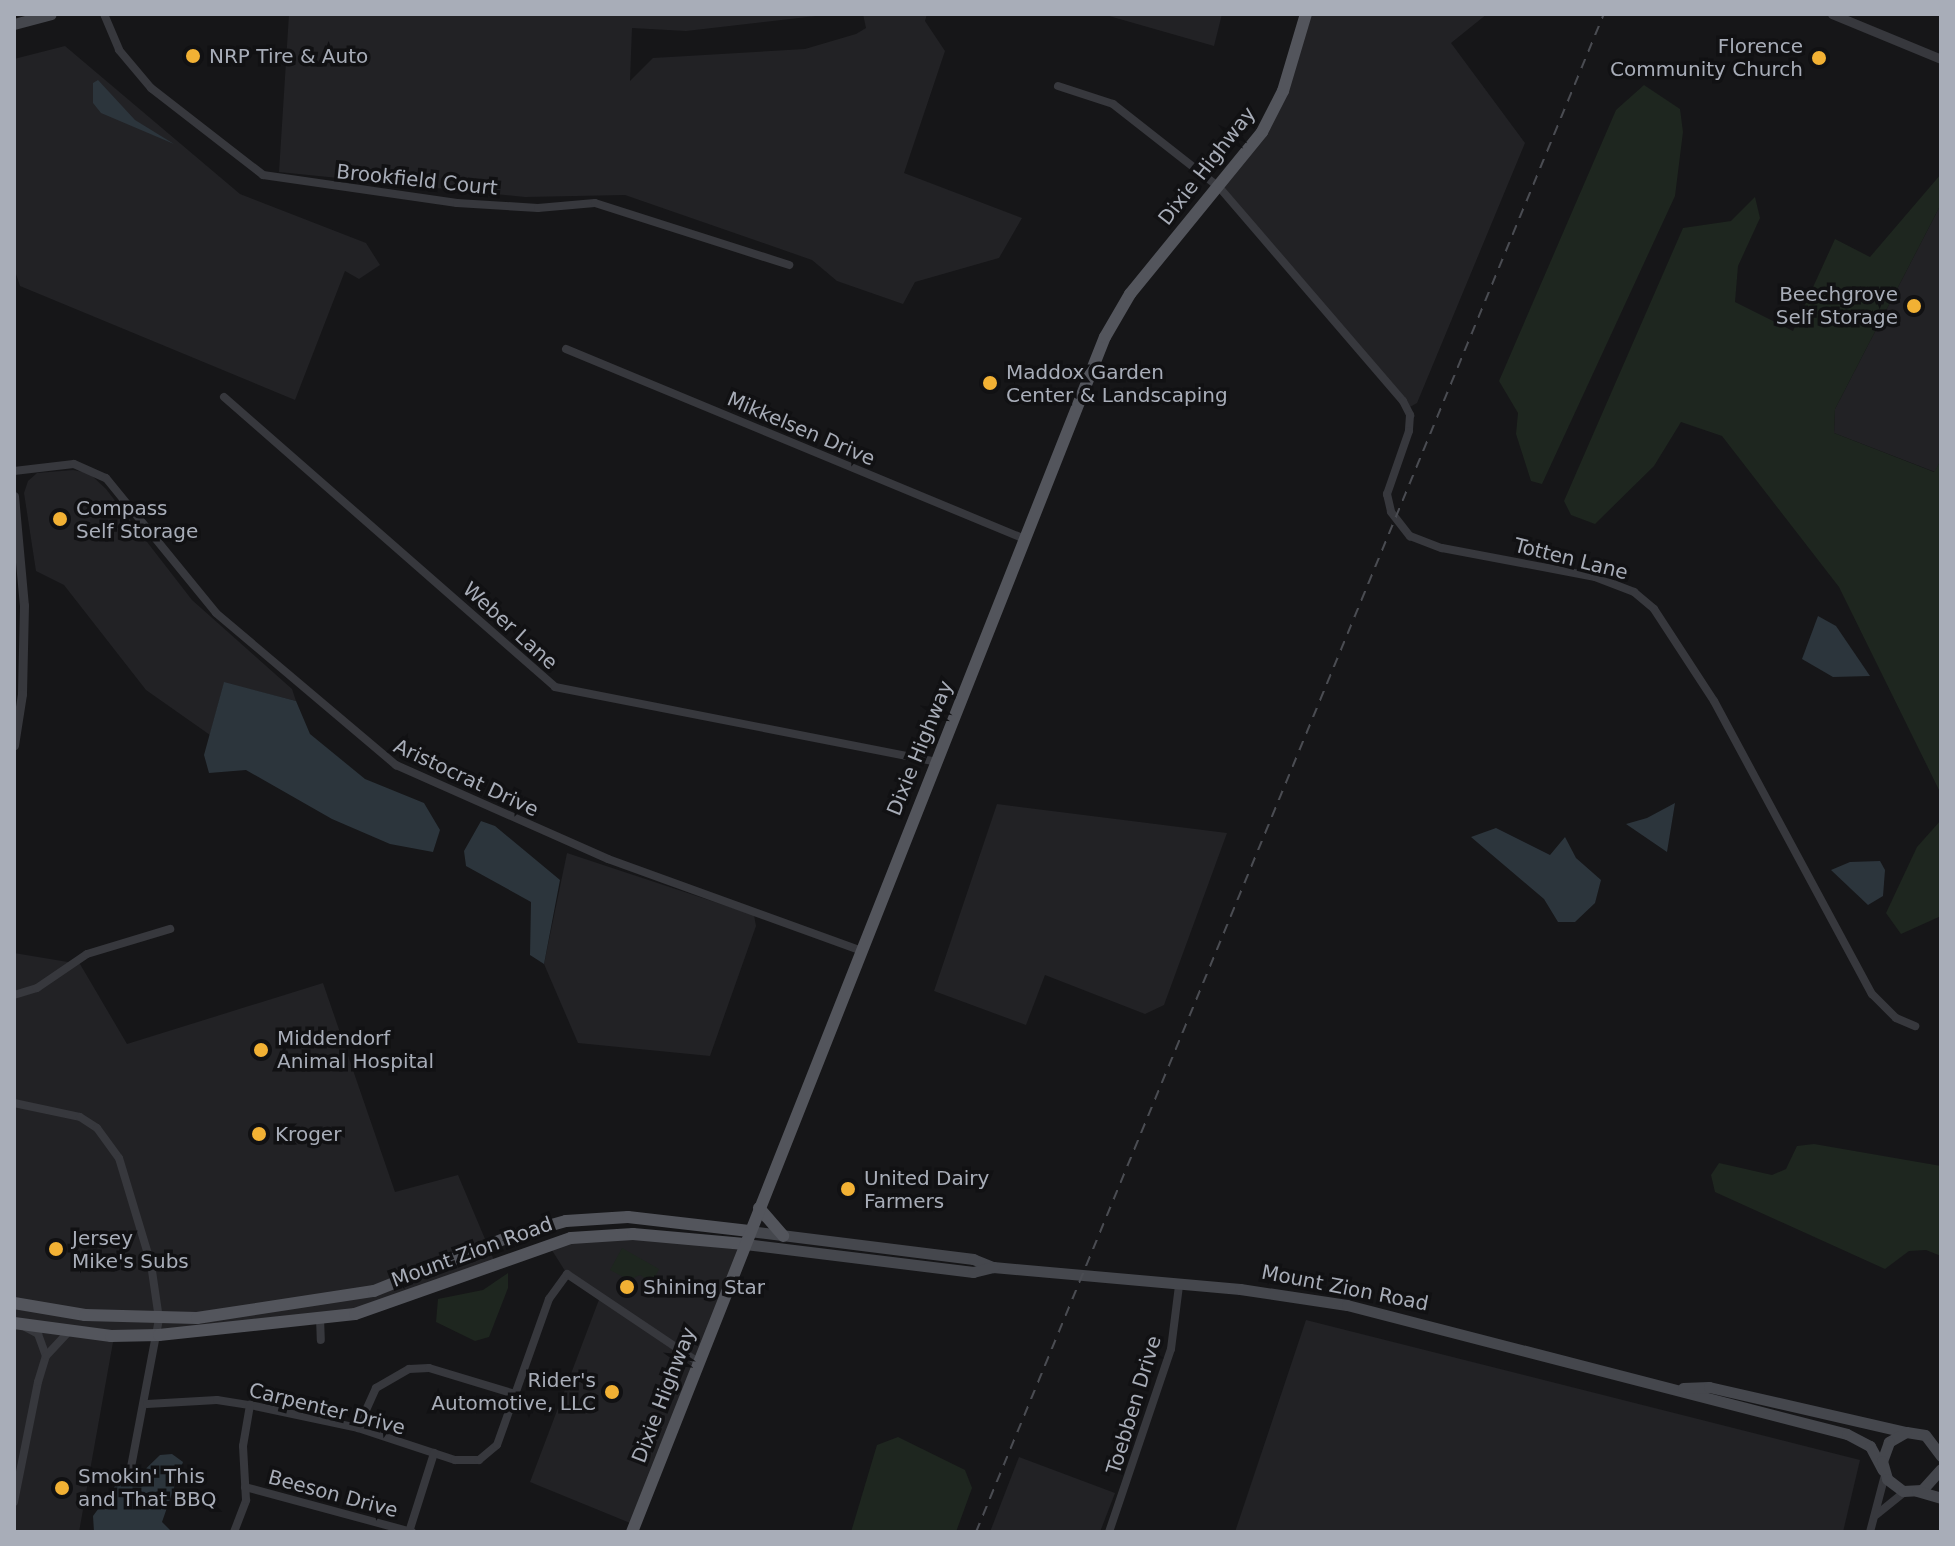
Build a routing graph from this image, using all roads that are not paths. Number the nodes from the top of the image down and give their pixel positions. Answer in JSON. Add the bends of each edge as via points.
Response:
{"nodes":[{"id":1,"x":51,"y":14,"type":"edge"},
{"id":2,"x":104,"y":14,"type":"edge"},
{"id":3,"x":1306,"y":14,"type":"edge"},
{"id":4,"x":1832,"y":14,"type":"edge"},
{"id":5,"x":14,"y":24,"type":"edge"},
{"id":6,"x":1941,"y":59,"type":"edge"},
{"id":7,"x":1058,"y":86,"type":"dead end"},
{"id":8,"x":1219,"y":187,"type":"junction"},
{"id":9,"x":789,"y":265,"type":"dead end"},
{"id":10,"x":566,"y":349,"type":"dead end"},
{"id":11,"x":224,"y":397,"type":"dead end"},
{"id":12,"x":14,"y":471,"type":"edge"},
{"id":13,"x":14,"y":496,"type":"edge"},
{"id":14,"x":1024,"y":539,"type":"junction"},
{"id":15,"x":14,"y":745,"type":"edge"},
{"id":16,"x":936,"y":762,"type":"junction"},
{"id":17,"x":170,"y":929,"type":"dead end"},
{"id":18,"x":860,"y":950,"type":"junction"},
{"id":19,"x":14,"y":995,"type":"edge"},
{"id":20,"x":1915,"y":1026,"type":"dead end"},
{"id":21,"x":14,"y":1103,"type":"edge"},
{"id":22,"x":759,"y":1208,"type":"junction"},
{"id":23,"x":749,"y":1231,"type":"junction"},
{"id":24,"x":783,"y":1236,"type":"junction"},
{"id":25,"x":745,"y":1244,"type":"junction"},
{"id":26,"x":993,"y":1267,"type":"junction"},
{"id":27,"x":1179,"y":1286,"type":"junction"},
{"id":28,"x":14,"y":1303,"type":"edge"},
{"id":29,"x":320,"y":1317,"type":"junction"},
{"id":30,"x":159,"y":1319,"type":"junction"},
{"id":31,"x":17,"y":1324,"type":"edge"},
{"id":32,"x":69,"y":1331,"type":"junction"},
{"id":33,"x":159,"y":1335,"type":"junction"},
{"id":34,"x":321,"y":1340,"type":"dead end"},
{"id":35,"x":46,"y":1356,"type":"junction"},
{"id":36,"x":698,"y":1362,"type":"junction"},
{"id":37,"x":1683,"y":1388,"type":"junction"},
{"id":38,"x":515,"y":1394,"type":"junction"},
{"id":39,"x":147,"y":1404,"type":"junction"},
{"id":40,"x":250,"y":1405,"type":"junction"},
{"id":41,"x":358,"y":1428,"type":"junction"},
{"id":42,"x":1906,"y":1432,"type":"junction"},
{"id":43,"x":434,"y":1453,"type":"junction"},
{"id":44,"x":1941,"y":1455,"type":"edge"},
{"id":45,"x":1941,"y":1469,"type":"edge"},
{"id":46,"x":1884,"y":1472,"type":"junction"},
{"id":47,"x":130,"y":1473,"type":"dead end"},
{"id":48,"x":245,"y":1487,"type":"junction"},
{"id":49,"x":1911,"y":1491,"type":"junction"},
{"id":50,"x":1941,"y":1498,"type":"edge"},
{"id":51,"x":14,"y":1502,"type":"edge"},
{"id":52,"x":1875,"y":1515,"type":"junction"},
{"id":53,"x":234,"y":1532,"type":"edge"},
{"id":54,"x":410,"y":1532,"type":"edge"},
{"id":55,"x":632,"y":1532,"type":"edge"},
{"id":56,"x":1109,"y":1532,"type":"edge"},
{"id":57,"x":1870,"y":1532,"type":"edge"}],
"edges":[{"from":1,"to":5,"type":"main road"},
{"from":2,"to":9,"type":"street","name":"Brookfield Court","via":[[119,50],[151,88],[233,157],[263,175],[457,203],[538,208],[595,203]]},
{"from":3,"to":8,"type":"main road","name":"Dixie Highway","via":[[1276,109]]},
{"from":4,"to":6,"type":"street"},
{"from":7,"to":8,"type":"street","name":"Totten Lane","via":[[1113,104]]},
{"from":8,"to":14,"type":"main road","name":"Dixie Highway","via":[[1117,313]]},
{"from":8,"to":20,"type":"street","name":"Totten Lane","via":[[1408,408],[1409,431],[1387,494],[1402,529],[1442,548],[1595,577],[1646,601],[1714,701],[1872,994],[1896,1018]]},
{"from":10,"to":14,"type":"street","name":"Mikkelsen Drive"},
{"from":11,"to":16,"type":"street","name":"Weber Lane","via":[[555,687]]},
{"from":12,"to":18,"type":"street","name":"Aristocrat Drive","via":[[74,464],[106,478],[216,613],[372,750],[396,765],[608,859]]},
{"from":13,"to":15,"type":"street","via":[[24,605],[22,694]]},
{"from":14,"to":16,"type":"main road","name":"Dixie Highway"},
{"from":16,"to":18,"type":"main road","name":"Dixie Highway"},
{"from":17,"to":19,"type":"street","via":[[87,954],[37,988]]},
{"from":18,"to":22,"type":"main road","name":"Dixie Highway"},
{"from":21,"to":30,"type":"street","via":[[80,1117],[113,1145],[151,1264]]},
{"from":22,"to":23,"type":"main road","name":"Dixie Highway"},
{"from":22,"to":24,"type":"main road"},
{"from":23,"to":24,"type":"main road","name":"Mount Zion Road"},
{"from":23,"to":25,"type":"main road","name":"Dixie Highway"},
{"from":23,"to":30,"type":"main road","name":"Mount Zion Road","via":[[628,1217],[566,1221],[509,1237],[414,1279],[351,1297]]},
{"from":24,"to":26,"type":"main road","name":"Mount Zion Road","via":[[973,1259]]},
{"from":25,"to":26,"type":"main road","name":"Mount Zion Road","via":[[973,1272]]},
{"from":25,"to":29,"type":"main road","name":"Mount Zion Road","via":[[633,1234],[571,1238],[379,1308]]},
{"from":25,"to":36,"type":"main road","name":"Dixie Highway"},
{"from":26,"to":27,"type":"main road","name":"Mount Zion Road"},
{"from":27,"to":37,"type":"main road","name":"Mount Zion Road","via":[[1347,1305]]},
{"from":27,"to":56,"type":"street","name":"Toebben Drive","via":[[1171,1349]]},
{"from":28,"to":30,"type":"main road","name":"Mount Zion Road","via":[[85,1315]]},
{"from":29,"to":33,"type":"main road","name":"Mount Zion Road"},
{"from":29,"to":34,"type":"street"},
{"from":30,"to":33,"type":"street"},
{"from":31,"to":32,"type":"main road","name":"Mount Zion Road"},
{"from":31,"to":35,"type":"street","via":[[38,1334]]},
{"from":32,"to":33,"type":"main road","name":"Mount Zion Road"},
{"from":32,"to":35,"type":"street"},
{"from":33,"to":39,"type":"street"},
{"from":35,"to":51,"type":"street"},
{"from":36,"to":38,"type":"street","name":"Carpenter Drive","via":[[567,1274],[549,1299]]},
{"from":36,"to":55,"type":"main road","name":"Dixie Highway"},
{"from":37,"to":42,"type":"main road","name":"Mount Zion Road","via":[[1709,1387]]},
{"from":37,"to":46,"type":"main road","name":"Mount Zion Road","via":[[1706,1401],[1862,1439]]},
{"from":38,"to":41,"type":"street","via":[[429,1368],[409,1369],[376,1388]]},
{"from":38,"to":43,"type":"street","name":"Carpenter Drive","via":[[497,1445],[485,1457],[463,1462]]},
{"from":39,"to":40,"type":"street","name":"Carpenter Drive","via":[[217,1400]]},
{"from":39,"to":47,"type":"street"},
{"from":40,"to":41,"type":"street","name":"Carpenter Drive"},
{"from":40,"to":48,"type":"street","via":[[243,1446]]},
{"from":41,"to":43,"type":"street","name":"Carpenter Drive"},
{"from":42,"to":44,"type":"main road","name":"Mount Zion Road","via":[[1925,1435]]},
{"from":42,"to":46,"type":"main road","via":[[1884,1451]]},
{"from":43,"to":54,"type":"street"},
{"from":45,"to":49,"type":"main road","via":[[1931,1485]]},
{"from":46,"to":49,"type":"main road","name":"Mount Zion Road"},
{"from":46,"to":52,"type":"street"},
{"from":48,"to":53,"type":"street","via":[[245,1509]]},
{"from":48,"to":54,"type":"street","name":"Beeson Drive"},
{"from":49,"to":50,"type":"main road"},
{"from":49,"to":52,"type":"street"},
{"from":52,"to":57,"type":"street"}]}
